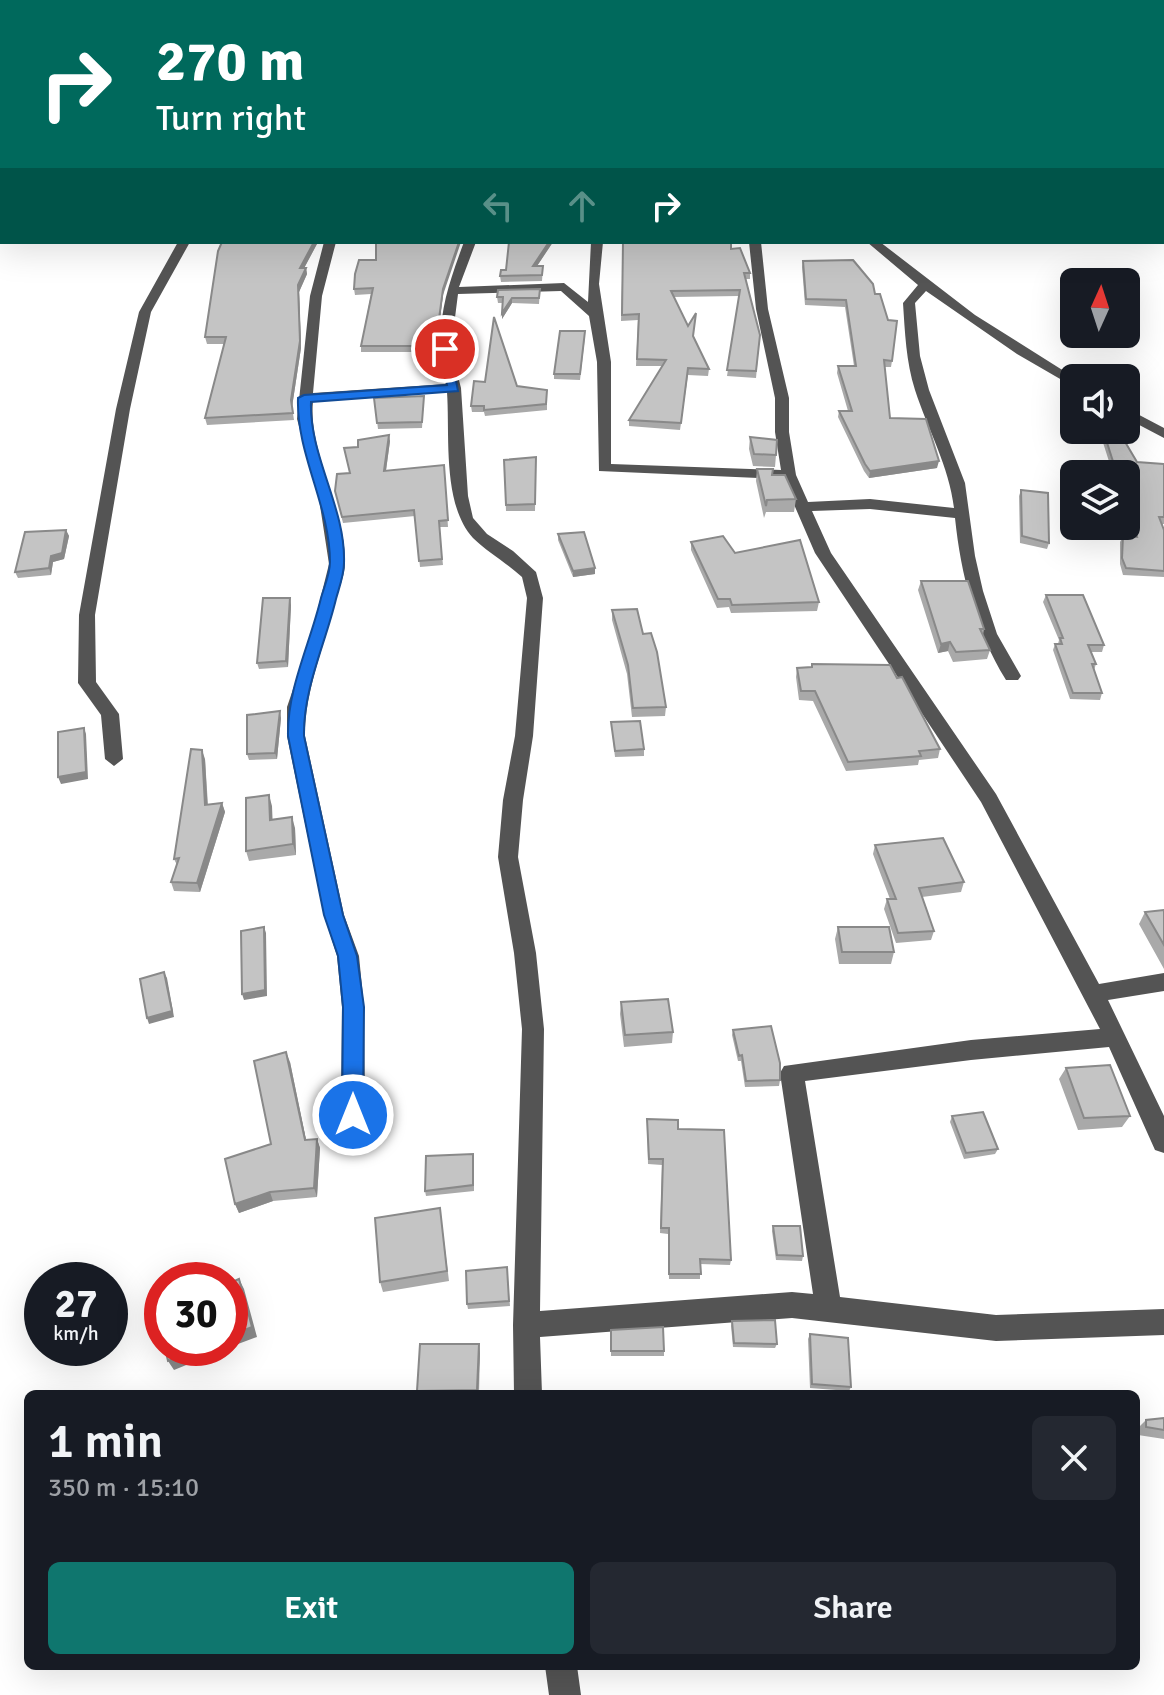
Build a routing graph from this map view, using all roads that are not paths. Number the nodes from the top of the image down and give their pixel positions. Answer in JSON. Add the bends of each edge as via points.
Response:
{"nodes":[{"id":1,"x":183,"y":244,"type":"edge"},
{"id":2,"x":329,"y":244,"type":"edge"},
{"id":3,"x":469,"y":244,"type":"edge"},
{"id":4,"x":597,"y":244,"type":"edge"},
{"id":5,"x":755,"y":244,"type":"edge"},
{"id":6,"x":875,"y":244,"type":"edge"},
{"id":7,"x":925,"y":284,"type":"junction"},
{"id":8,"x":452,"y":291,"type":"junction"},
{"id":9,"x":595,"y":315,"type":"junction"},
{"id":10,"x":1060,"y":375,"type":"edge"},
{"id":11,"x":454,"y":388,"type":"junction"},
{"id":12,"x":304,"y":398,"type":"junction"},
{"id":13,"x":1140,"y":420,"type":"edge"},
{"id":14,"x":1164,"y":434,"type":"edge"},
{"id":15,"x":789,"y":475,"type":"junction"},
{"id":16,"x":802,"y":507,"type":"junction"},
{"id":17,"x":964,"y":514,"type":"junction"},
{"id":18,"x":1012,"y":676,"type":"dead end"},
{"id":19,"x":114,"y":759,"type":"dead end"},
{"id":20,"x":1164,"y":982,"type":"edge"},
{"id":21,"x":1091,"y":994,"type":"junction"},
{"id":22,"x":1116,"y":1037,"type":"junction"},
{"id":23,"x":353,"y":1115,"type":"dead end"},
{"id":24,"x":1164,"y":1142,"type":"edge"},
{"id":25,"x":828,"y":1308,"type":"junction"},
{"id":26,"x":1164,"y":1322,"type":"edge"},
{"id":27,"x":526,"y":1325,"type":"junction"},
{"id":28,"x":528,"y":1390,"type":"edge"},
{"id":29,"x":562,"y":1670,"type":"edge"},
{"id":30,"x":565,"y":1695,"type":"edge"}],
"edges":[{"from":1,"to":19,"type":"street","via":[[145,312],[87,615],[87,683],[110,714]]},
{"from":2,"to":12,"type":"street","via":[[316,296]]},
{"from":3,"to":8,"type":"street"},
{"from":4,"to":9,"type":"street"},
{"from":5,"to":15,"type":"street","via":[[762,309],[782,398]]},
{"from":6,"to":7,"type":"street"},
{"from":7,"to":10,"type":"street"},
{"from":7,"to":17,"type":"street","via":[[909,303],[913,356]]},
{"from":8,"to":9,"type":"street","via":[[564,287]]},
{"from":8,"to":11,"type":"street","via":[[445,349]]},
{"from":9,"to":15,"type":"street","via":[[604,362],[604,468]]},
{"from":11,"to":12,"type":"street"},
{"from":11,"to":27,"type":"street","via":[[466,519],[530,575],[535,598],[508,857],[533,1029]]},
{"from":12,"to":23,"type":"street","via":[[304,419],[327,499],[337,564],[296,707],[296,736],[334,915],[348,956]]},
{"from":13,"to":14,"type":"street"},
{"from":15,"to":16,"type":"street"},
{"from":16,"to":17,"type":"street","via":[[870,504]]},
{"from":16,"to":21,"type":"street","via":[[823,553],[989,799]]},
{"from":17,"to":18,"type":"street","via":[[975,591],[989,634]]},
{"from":20,"to":21,"type":"street"},
{"from":21,"to":22,"type":"street"},
{"from":22,"to":24,"type":"street"},
{"from":22,"to":25,"type":"street","via":[[792,1073]]},
{"from":25,"to":26,"type":"street","via":[[996,1328]]},
{"from":25,"to":27,"type":"street","via":[[792,1305]]},
{"from":27,"to":28,"type":"street"},
{"from":29,"to":30,"type":"street"}]}
